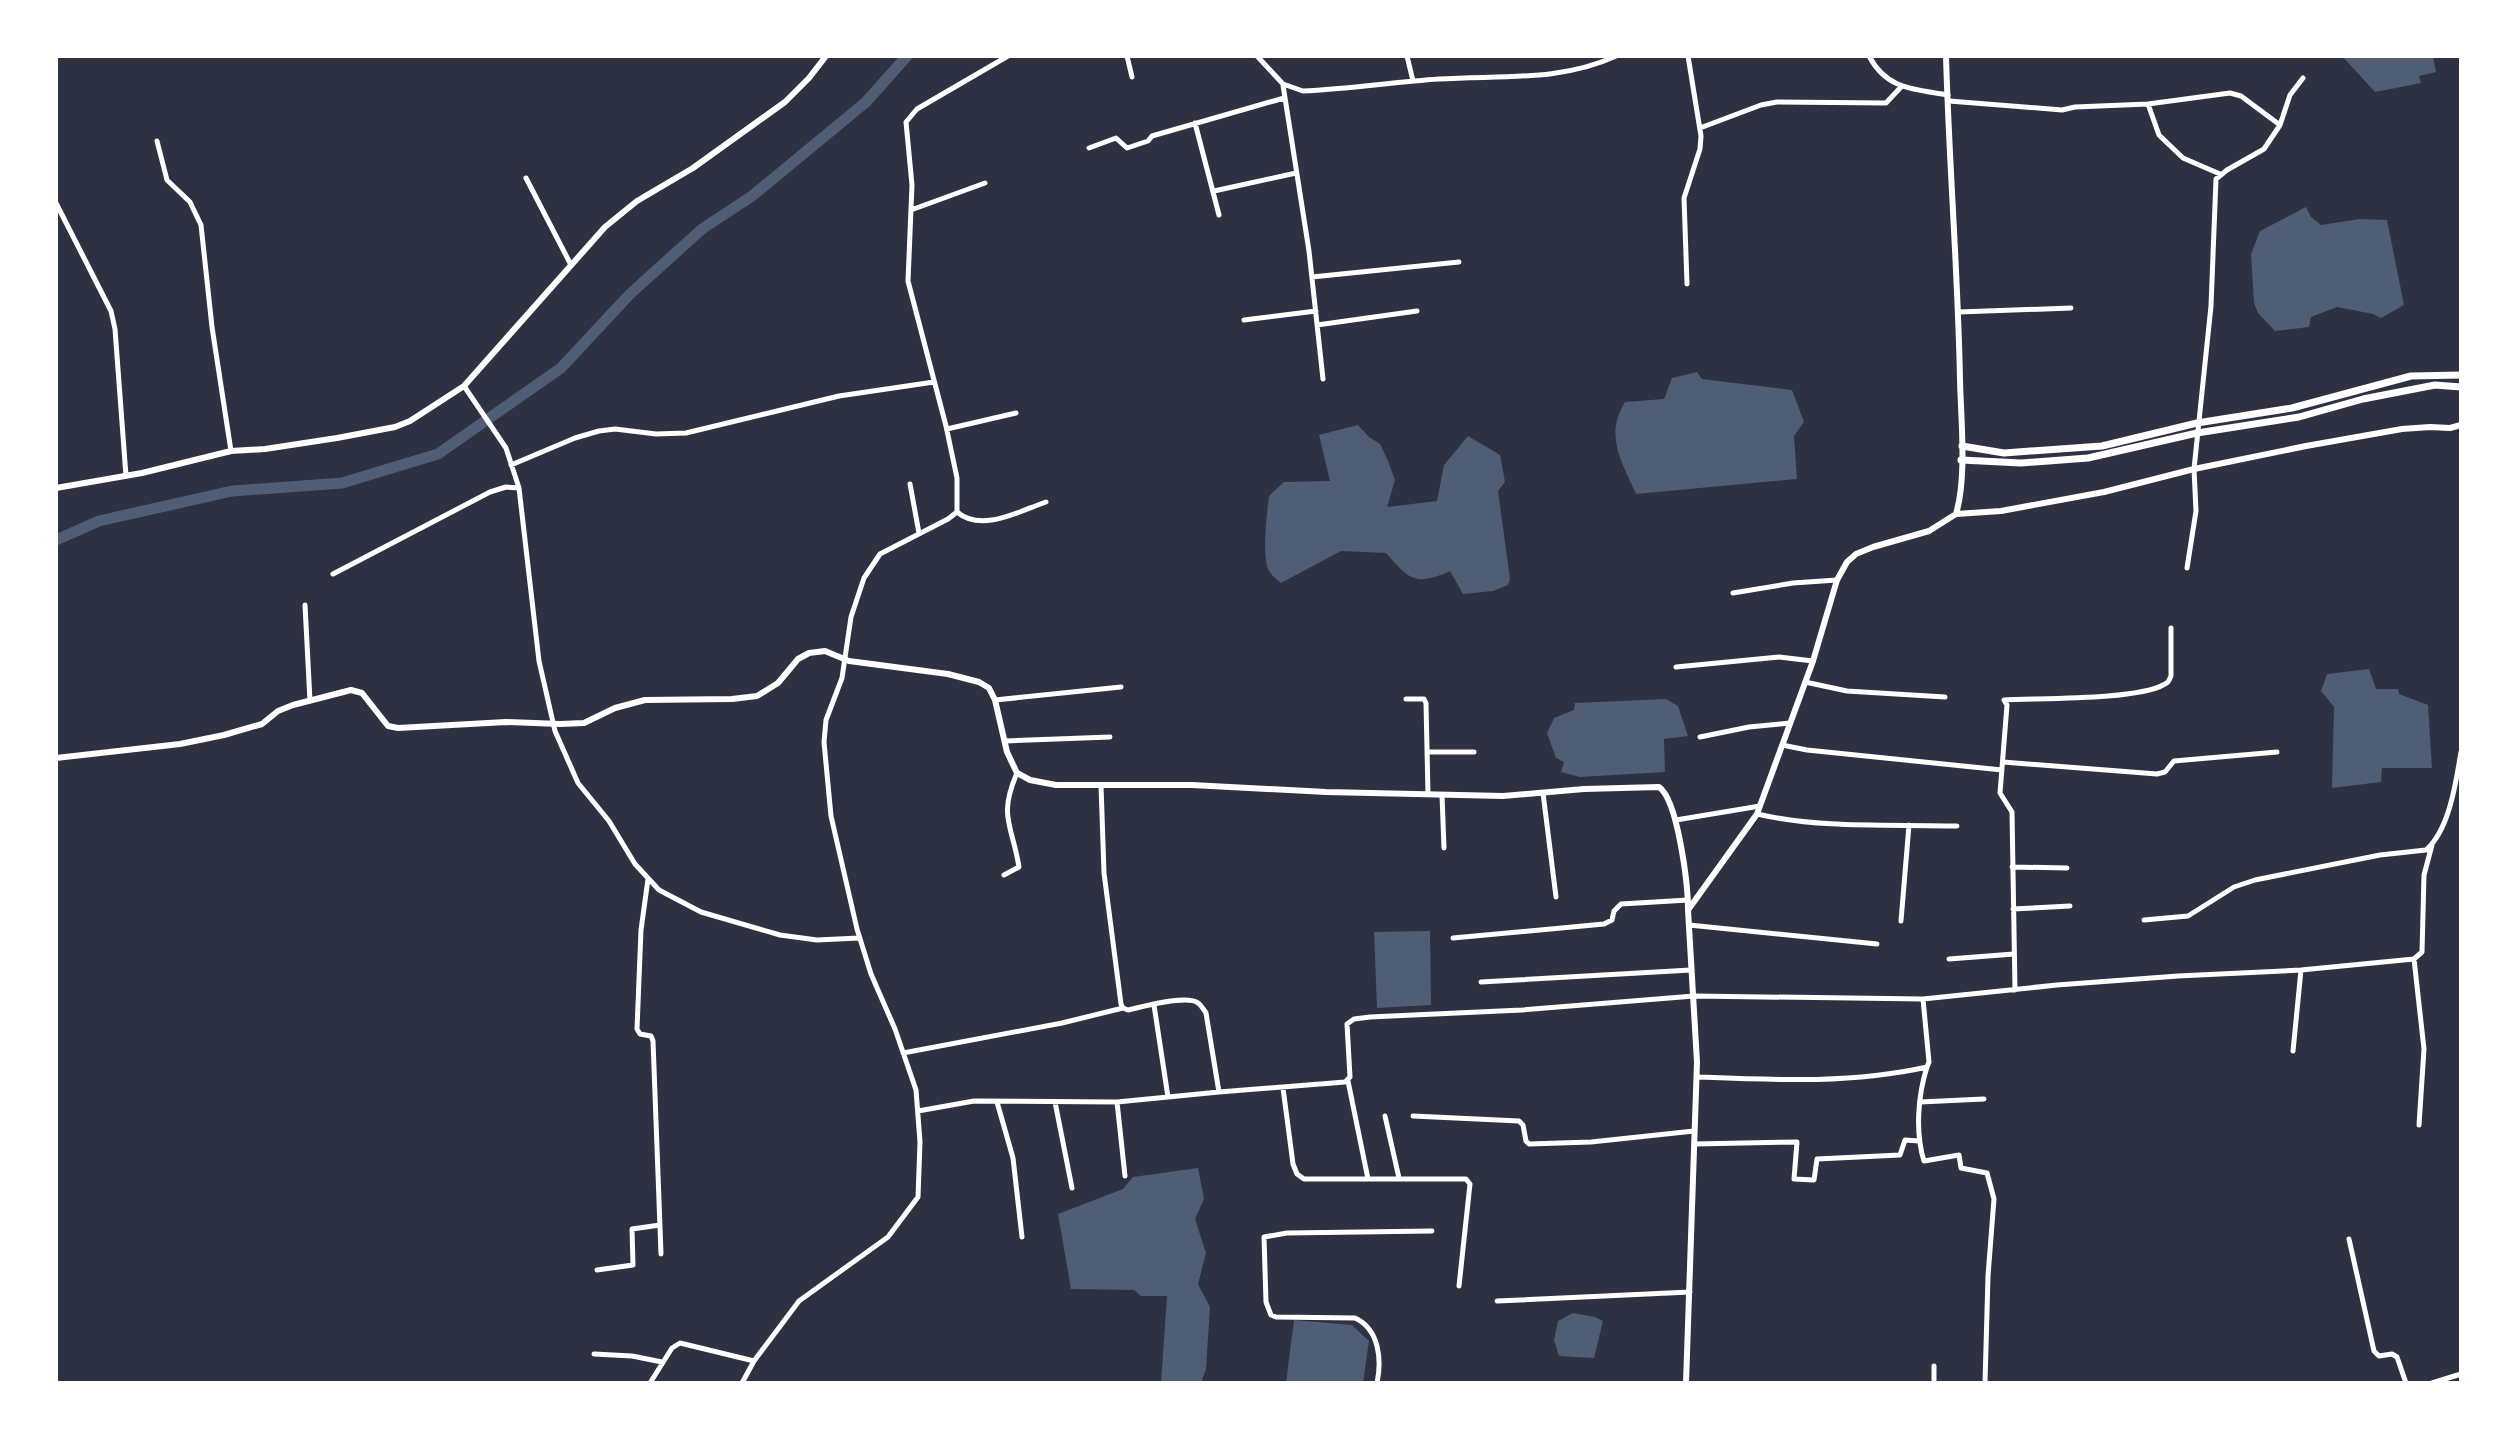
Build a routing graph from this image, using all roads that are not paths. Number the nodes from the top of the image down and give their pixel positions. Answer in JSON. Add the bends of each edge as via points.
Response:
{"nodes":[{"id":1,"x":826,"y":56,"type":"edge"},
{"id":2,"x":1008,"y":56,"type":"edge"},
{"id":3,"x":1127,"y":56,"type":"edge"},
{"id":4,"x":1257,"y":56,"type":"edge"},
{"id":5,"x":1407,"y":56,"type":"edge"},
{"id":6,"x":1616,"y":56,"type":"edge"},
{"id":7,"x":1688,"y":56,"type":"edge"},
{"id":8,"x":1869,"y":56,"type":"edge"},
{"id":9,"x":1946,"y":56,"type":"edge"},
{"id":10,"x":1132,"y":77,"type":"dead end"},
{"id":11,"x":2303,"y":78,"type":"dead end"},
{"id":12,"x":1413,"y":81,"type":"junction"},
{"id":13,"x":1283,"y":84,"type":"junction"},
{"id":14,"x":1901,"y":87,"type":"junction"},
{"id":15,"x":1284,"y":98,"type":"junction"},
{"id":16,"x":1949,"y":98,"type":"junction"},
{"id":17,"x":2148,"y":104,"type":"junction"},
{"id":18,"x":1195,"y":123,"type":"junction"},
{"id":19,"x":2280,"y":125,"type":"junction"},
{"id":20,"x":1700,"y":128,"type":"junction"},
{"id":21,"x":157,"y":141,"type":"dead end"},
{"id":22,"x":1089,"y":148,"type":"dead end"},
{"id":23,"x":1296,"y":173,"type":"junction"},
{"id":24,"x":2220,"y":174,"type":"junction"},
{"id":25,"x":526,"y":178,"type":"dead end"},
{"id":26,"x":985,"y":183,"type":"dead end"},
{"id":27,"x":1214,"y":191,"type":"junction"},
{"id":28,"x":56,"y":203,"type":"edge"},
{"id":29,"x":911,"y":210,"type":"junction"},
{"id":30,"x":1219,"y":215,"type":"dead end"},
{"id":31,"x":1459,"y":262,"type":"dead end"},
{"id":32,"x":571,"y":265,"type":"junction"},
{"id":33,"x":1312,"y":277,"type":"junction"},
{"id":34,"x":1687,"y":284,"type":"dead end"},
{"id":35,"x":2071,"y":308,"type":"dead end"},
{"id":36,"x":1316,"y":311,"type":"junction"},
{"id":37,"x":1417,"y":311,"type":"dead end"},
{"id":38,"x":1959,"y":312,"type":"junction"},
{"id":39,"x":1244,"y":320,"type":"dead end"},
{"id":40,"x":1317,"y":325,"type":"junction"},
{"id":41,"x":2461,"y":375,"type":"edge"},
{"id":42,"x":1323,"y":379,"type":"dead end"},
{"id":43,"x":934,"y":382,"type":"junction"},
{"id":44,"x":464,"y":386,"type":"junction"},
{"id":45,"x":2461,"y":387,"type":"edge"},
{"id":46,"x":1016,"y":413,"type":"dead end"},
{"id":47,"x":2197,"y":423,"type":"junction"},
{"id":48,"x":2461,"y":425,"type":"edge"},
{"id":49,"x":947,"y":429,"type":"junction"},
{"id":50,"x":2197,"y":433,"type":"junction"},
{"id":51,"x":1962,"y":446,"type":"junction"},
{"id":52,"x":231,"y":451,"type":"junction"},
{"id":53,"x":1961,"y":460,"type":"junction"},
{"id":54,"x":511,"y":465,"type":"junction"},
{"id":55,"x":2194,"y":469,"type":"junction"},
{"id":56,"x":126,"y":476,"type":"junction"},
{"id":57,"x":910,"y":484,"type":"dead end"},
{"id":58,"x":56,"y":488,"type":"edge"},
{"id":59,"x":519,"y":488,"type":"junction"},
{"id":60,"x":1046,"y":502,"type":"dead end"},
{"id":61,"x":957,"y":512,"type":"junction"},
{"id":62,"x":1956,"y":514,"type":"junction"},
{"id":63,"x":919,"y":533,"type":"junction"},
{"id":64,"x":2187,"y":568,"type":"dead end"},
{"id":65,"x":333,"y":574,"type":"dead end"},
{"id":66,"x":1837,"y":580,"type":"junction"},
{"id":67,"x":1733,"y":593,"type":"dead end"},
{"id":68,"x":305,"y":605,"type":"dead end"},
{"id":69,"x":2171,"y":628,"type":"dead end"},
{"id":70,"x":844,"y":658,"type":"junction"},
{"id":71,"x":1813,"y":661,"type":"junction"},
{"id":72,"x":1676,"y":667,"type":"dead end"},
{"id":73,"x":1805,"y":682,"type":"junction"},
{"id":74,"x":1121,"y":687,"type":"dead end"},
{"id":75,"x":1945,"y":697,"type":"dead end"},
{"id":76,"x":1406,"y":699,"type":"dead end"},
{"id":77,"x":995,"y":700,"type":"junction"},
{"id":78,"x":310,"y":701,"type":"junction"},
{"id":79,"x":1790,"y":723,"type":"junction"},
{"id":80,"x":553,"y":724,"type":"junction"},
{"id":81,"x":1110,"y":737,"type":"dead end"},
{"id":82,"x":1700,"y":737,"type":"dead end"},
{"id":83,"x":1005,"y":741,"type":"junction"},
{"id":84,"x":1782,"y":745,"type":"junction"},
{"id":85,"x":1428,"y":752,"type":"junction"},
{"id":86,"x":1474,"y":752,"type":"dead end"},
{"id":87,"x":2277,"y":752,"type":"dead end"},
{"id":88,"x":2461,"y":752,"type":"edge"},
{"id":89,"x":56,"y":758,"type":"edge"},
{"id":90,"x":2003,"y":762,"type":"junction"},
{"id":91,"x":2002,"y":770,"type":"junction"},
{"id":92,"x":1017,"y":773,"type":"junction"},
{"id":93,"x":1101,"y":785,"type":"junction"},
{"id":94,"x":1543,"y":793,"type":"junction"},
{"id":95,"x":1428,"y":794,"type":"junction"},
{"id":96,"x":1442,"y":795,"type":"junction"},
{"id":97,"x":1760,"y":806,"type":"junction"},
{"id":98,"x":1757,"y":814,"type":"junction"},
{"id":99,"x":1676,"y":820,"type":"junction"},
{"id":100,"x":1909,"y":825,"type":"junction"},
{"id":101,"x":1957,"y":826,"type":"dead end"},
{"id":102,"x":2432,"y":845,"type":"junction"},
{"id":103,"x":1444,"y":848,"type":"dead end"},
{"id":104,"x":2012,"y":867,"type":"junction"},
{"id":105,"x":2067,"y":868,"type":"dead end"},
{"id":106,"x":1004,"y":875,"type":"dead end"},
{"id":107,"x":648,"y":878,"type":"junction"},
{"id":108,"x":1556,"y":897,"type":"dead end"},
{"id":109,"x":1688,"y":900,"type":"junction"},
{"id":110,"x":2070,"y":906,"type":"dead end"},
{"id":111,"x":2013,"y":909,"type":"junction"},
{"id":112,"x":1688,"y":910,"type":"junction"},
{"id":113,"x":2144,"y":920,"type":"dead end"},
{"id":114,"x":1901,"y":921,"type":"dead end"},
{"id":115,"x":1689,"y":925,"type":"junction"},
{"id":116,"x":859,"y":938,"type":"junction"},
{"id":117,"x":1453,"y":938,"type":"dead end"},
{"id":118,"x":1877,"y":944,"type":"dead end"},
{"id":119,"x":2014,"y":954,"type":"junction"},
{"id":120,"x":1949,"y":959,"type":"dead end"},
{"id":121,"x":2414,"y":959,"type":"junction"},
{"id":122,"x":1691,"y":970,"type":"junction"},
{"id":123,"x":2301,"y":970,"type":"junction"},
{"id":124,"x":1481,"y":982,"type":"dead end"},
{"id":125,"x":2015,"y":990,"type":"junction"},
{"id":126,"x":1694,"y":996,"type":"junction"},
{"id":127,"x":1923,"y":999,"type":"junction"},
{"id":128,"x":1154,"y":1005,"type":"junction"},
{"id":129,"x":1123,"y":1008,"type":"junction"},
{"id":130,"x":2293,"y":1051,"type":"dead end"},
{"id":131,"x":903,"y":1053,"type":"junction"},
{"id":132,"x":1927,"y":1067,"type":"junction"},
{"id":133,"x":1697,"y":1077,"type":"junction"},
{"id":134,"x":1348,"y":1081,"type":"junction"},
{"id":135,"x":1283,"y":1088,"type":"junction"},
{"id":136,"x":1219,"y":1092,"type":"junction"},
{"id":137,"x":1168,"y":1097,"type":"junction"},
{"id":138,"x":1984,"y":1099,"type":"dead end"},
{"id":139,"x":997,"y":1102,"type":"junction"},
{"id":140,"x":1055,"y":1102,"type":"junction"},
{"id":141,"x":1117,"y":1102,"type":"junction"},
{"id":142,"x":1920,"y":1102,"type":"junction"},
{"id":143,"x":918,"y":1111,"type":"junction"},
{"id":144,"x":1385,"y":1116,"type":"dead end"},
{"id":145,"x":1413,"y":1116,"type":"dead end"},
{"id":146,"x":2419,"y":1125,"type":"dead end"},
{"id":147,"x":1694,"y":1131,"type":"junction"},
{"id":148,"x":1919,"y":1141,"type":"junction"},
{"id":149,"x":1694,"y":1144,"type":"junction"},
{"id":150,"x":1125,"y":1176,"type":"dead end"},
{"id":151,"x":1399,"y":1178,"type":"junction"},
{"id":152,"x":1368,"y":1179,"type":"junction"},
{"id":153,"x":1072,"y":1188,"type":"dead end"},
{"id":154,"x":660,"y":1225,"type":"junction"},
{"id":155,"x":1432,"y":1231,"type":"dead end"},
{"id":156,"x":1022,"y":1237,"type":"dead end"},
{"id":157,"x":2349,"y":1239,"type":"dead end"},
{"id":158,"x":661,"y":1254,"type":"dead end"},
{"id":159,"x":597,"y":1270,"type":"dead end"},
{"id":160,"x":1459,"y":1286,"type":"dead end"},
{"id":161,"x":1690,"y":1292,"type":"junction"},
{"id":162,"x":1497,"y":1301,"type":"dead end"},
{"id":163,"x":594,"y":1354,"type":"dead end"},
{"id":164,"x":754,"y":1361,"type":"junction"},
{"id":165,"x":662,"y":1362,"type":"junction"},
{"id":166,"x":1934,"y":1366,"type":"dead end"},
{"id":167,"x":2461,"y":1374,"type":"edge"},
{"id":168,"x":650,"y":1383,"type":"edge"},
{"id":169,"x":742,"y":1383,"type":"edge"},
{"id":170,"x":1377,"y":1383,"type":"edge"},
{"id":171,"x":1686,"y":1383,"type":"edge"},
{"id":172,"x":1934,"y":1383,"type":"edge"},
{"id":173,"x":1985,"y":1383,"type":"edge"},
{"id":174,"x":2406,"y":1383,"type":"edge"},
{"id":175,"x":2432,"y":1383,"type":"edge"}],
"edges":[{"from":1,"to":32,"type":"street","via":[[785,102],[637,201]]},
{"from":2,"to":29,"type":"street","via":[[917,109],[906,122]]},
{"from":3,"to":10,"type":"street"},
{"from":4,"to":13,"type":"street"},
{"from":5,"to":12,"type":"street"},
{"from":6,"to":12,"type":"street","via":[[1576,71],[1540,76]]},
{"from":7,"to":20,"type":"street"},
{"from":8,"to":14,"type":"street"},
{"from":9,"to":16,"type":"street"},
{"from":11,"to":19,"type":"street","via":[[2290,95]]},
{"from":12,"to":13,"type":"street","via":[[1303,91]]},
{"from":13,"to":15,"type":"street"},
{"from":14,"to":16,"type":"street"},
{"from":14,"to":20,"type":"street","via":[[1886,103],[1777,102]]},
{"from":15,"to":18,"type":"street"},
{"from":15,"to":23,"type":"street"},
{"from":16,"to":17,"type":"street","via":[[2062,110]]},
{"from":16,"to":38,"type":"street"},
{"from":17,"to":19,"type":"street","via":[[2236,94]]},
{"from":17,"to":24,"type":"street","via":[[2159,135],[2183,158]]},
{"from":18,"to":22,"type":"street","via":[[1127,148],[1116,138]]},
{"from":18,"to":27,"type":"street"},
{"from":19,"to":24,"type":"street","via":[[2264,149]]},
{"from":20,"to":34,"type":"street","via":[[1700,149],[1684,198]]},
{"from":21,"to":52,"type":"street","via":[[167,180],[190,202],[201,225]]},
{"from":23,"to":27,"type":"street"},
{"from":23,"to":33,"type":"street"},
{"from":24,"to":47,"type":"street","via":[[2214,186],[2211,306]]},
{"from":25,"to":32,"type":"street"},
{"from":26,"to":29,"type":"street"},
{"from":27,"to":30,"type":"street"},
{"from":28,"to":56,"type":"street","via":[[111,311]]},
{"from":29,"to":43,"type":"street","via":[[908,281]]},
{"from":31,"to":33,"type":"street"},
{"from":32,"to":44,"type":"street"},
{"from":33,"to":36,"type":"street"},
{"from":35,"to":38,"type":"street"},
{"from":36,"to":39,"type":"street"},
{"from":36,"to":40,"type":"street"},
{"from":37,"to":40,"type":"street"},
{"from":38,"to":51,"type":"street"},
{"from":40,"to":42,"type":"street"},
{"from":41,"to":47,"type":"main road","via":[[2411,376],[2292,408]]},
{"from":43,"to":49,"type":"street"},
{"from":43,"to":54,"type":"street","via":[[872,389],[686,433],[599,431]]},
{"from":44,"to":52,"type":"street","via":[[395,427]]},
{"from":44,"to":54,"type":"street","via":[[506,448]]},
{"from":45,"to":50,"type":"main road","via":[[2435,385],[2299,417]]},
{"from":46,"to":49,"type":"street"},
{"from":47,"to":50,"type":"street"},
{"from":47,"to":51,"type":"main road","via":[[2102,446],[2054,451],[2004,453]]},
{"from":48,"to":55,"type":"street","via":[[2402,429]]},
{"from":49,"to":61,"type":"street","via":[[957,478]]},
{"from":50,"to":53,"type":"main road","via":[[2088,458]]},
{"from":50,"to":55,"type":"street"},
{"from":51,"to":53,"type":"street"},
{"from":52,"to":56,"type":"street"},
{"from":53,"to":62,"type":"street","via":[[1962,494]]},
{"from":54,"to":59,"type":"street"},
{"from":55,"to":62,"type":"street","via":[[2104,492]]},
{"from":55,"to":64,"type":"street","via":[[2196,511]]},
{"from":56,"to":58,"type":"street"},
{"from":57,"to":63,"type":"street"},
{"from":59,"to":65,"type":"street","via":[[490,492]]},
{"from":59,"to":80,"type":"street","via":[[539,661]]},
{"from":60,"to":61,"type":"street","via":[[982,522]]},
{"from":61,"to":63,"type":"street"},
{"from":62,"to":66,"type":"street","via":[[1929,531],[1856,554]]},
{"from":63,"to":70,"type":"street","via":[[880,554],[864,578]]},
{"from":66,"to":67,"type":"street"},
{"from":66,"to":71,"type":"street"},
{"from":68,"to":78,"type":"street"},
{"from":69,"to":90,"type":"street","via":[[2171,676],[2162,686],[2004,700]]},
{"from":70,"to":77,"type":"street","via":[[979,682]]},
{"from":70,"to":80,"type":"street","via":[[825,651],[809,653],[757,696],[645,700],[584,723]]},
{"from":70,"to":116,"type":"street","via":[[824,742],[831,816]]},
{"from":71,"to":72,"type":"street","via":[[1779,657]]},
{"from":71,"to":73,"type":"street"},
{"from":73,"to":75,"type":"street","via":[[1847,691]]},
{"from":73,"to":79,"type":"street"},
{"from":74,"to":77,"type":"street"},
{"from":76,"to":85,"type":"street","via":[[1426,703]]},
{"from":77,"to":83,"type":"street"},
{"from":78,"to":80,"type":"street","via":[[351,690],[362,693],[388,726],[398,728]]},
{"from":78,"to":89,"type":"street","via":[[224,735]]},
{"from":79,"to":82,"type":"street"},
{"from":79,"to":84,"type":"street"},
{"from":80,"to":107,"type":"street","via":[[578,783]]},
{"from":81,"to":83,"type":"street"},
{"from":83,"to":92,"type":"street"},
{"from":84,"to":91,"type":"street"},
{"from":84,"to":97,"type":"street"},
{"from":85,"to":86,"type":"street"},
{"from":85,"to":95,"type":"street"},
{"from":87,"to":90,"type":"street","via":[[2174,761],[2157,774]]},
{"from":88,"to":102,"type":"street","via":[[2454,791]]},
{"from":90,"to":91,"type":"street"},
{"from":91,"to":104,"type":"street","via":[[2000,793],[2012,812]]},
{"from":92,"to":93,"type":"street","via":[[1056,785]]},
{"from":92,"to":106,"type":"street","via":[[1007,809],[1019,867]]},
{"from":93,"to":95,"type":"street"},
{"from":93,"to":129,"type":"street","via":[[1104,873]]},
{"from":94,"to":96,"type":"street"},
{"from":94,"to":99,"type":"street","via":[[1659,787]]},
{"from":94,"to":108,"type":"street"},
{"from":95,"to":96,"type":"street"},
{"from":96,"to":103,"type":"street"},
{"from":97,"to":98,"type":"street"},
{"from":97,"to":99,"type":"street"},
{"from":98,"to":100,"type":"street","via":[[1822,824]]},
{"from":98,"to":112,"type":"street"},
{"from":99,"to":109,"type":"street"},
{"from":100,"to":101,"type":"street"},
{"from":100,"to":114,"type":"street"},
{"from":102,"to":113,"type":"street","via":[[2420,852],[2244,883],[2188,916]]},
{"from":102,"to":121,"type":"street","via":[[2424,875],[2422,952]]},
{"from":104,"to":105,"type":"street"},
{"from":104,"to":111,"type":"street"},
{"from":107,"to":116,"type":"street","via":[[659,890],[701,912],[780,935]]},
{"from":107,"to":154,"type":"street","via":[[637,1029],[653,1041]]},
{"from":109,"to":112,"type":"street"},
{"from":109,"to":117,"type":"street","via":[[1621,904],[1604,924]]},
{"from":110,"to":111,"type":"street"},
{"from":111,"to":119,"type":"street"},
{"from":112,"to":115,"type":"street"},
{"from":115,"to":118,"type":"street"},
{"from":115,"to":122,"type":"street"},
{"from":116,"to":131,"type":"street"},
{"from":119,"to":120,"type":"street"},
{"from":119,"to":125,"type":"street"},
{"from":121,"to":123,"type":"street"},
{"from":121,"to":146,"type":"street","via":[[2424,1049]]},
{"from":122,"to":124,"type":"street"},
{"from":122,"to":126,"type":"street"},
{"from":123,"to":125,"type":"street"},
{"from":123,"to":130,"type":"street"},
{"from":125,"to":127,"type":"street"},
{"from":126,"to":127,"type":"street"},
{"from":126,"to":133,"type":"street"},
{"from":126,"to":134,"type":"street","via":[[1354,1019],[1347,1024]]},
{"from":127,"to":132,"type":"street"},
{"from":128,"to":129,"type":"street"},
{"from":128,"to":136,"type":"street","via":[[1200,1003]]},
{"from":128,"to":137,"type":"street"},
{"from":129,"to":131,"type":"street"},
{"from":131,"to":143,"type":"street"},
{"from":132,"to":133,"type":"street","via":[[1799,1080]]},
{"from":132,"to":142,"type":"street"},
{"from":133,"to":147,"type":"street"},
{"from":134,"to":135,"type":"street"},
{"from":134,"to":152,"type":"street"},
{"from":135,"to":136,"type":"street"},
{"from":135,"to":152,"type":"street","via":[[1297,1174],[1313,1180]]},
{"from":136,"to":137,"type":"street"},
{"from":137,"to":141,"type":"street"},
{"from":138,"to":142,"type":"street"},
{"from":139,"to":140,"type":"street"},
{"from":139,"to":143,"type":"street"},
{"from":139,"to":156,"type":"street","via":[[1013,1158]]},
{"from":140,"to":141,"type":"street"},
{"from":140,"to":153,"type":"street"},
{"from":141,"to":150,"type":"street"},
{"from":142,"to":148,"type":"street"},
{"from":143,"to":164,"type":"street","via":[[918,1197],[888,1237],[799,1301]]},
{"from":144,"to":151,"type":"street"},
{"from":145,"to":147,"type":"street","via":[[1519,1121],[1529,1144]]},
{"from":147,"to":149,"type":"street"},
{"from":148,"to":149,"type":"street","via":[[1905,1140],[1900,1155],[1817,1159],[1814,1180],[1794,1179],[1797,1142]]},
{"from":148,"to":173,"type":"street","via":[[1924,1161],[1959,1155],[1961,1168],[1987,1173],[1994,1199]]},
{"from":149,"to":161,"type":"street"},
{"from":151,"to":152,"type":"street"},
{"from":151,"to":160,"type":"street","via":[[1462,1178],[1470,1184]]},
{"from":154,"to":158,"type":"street"},
{"from":154,"to":159,"type":"street","via":[[632,1229],[630,1267]]},
{"from":155,"to":170,"type":"street","via":[[1264,1237],[1271,1315],[1364,1322],[1378,1347]]},
{"from":157,"to":174,"type":"street","via":[[2374,1351],[2397,1357]]},
{"from":161,"to":162,"type":"street"},
{"from":161,"to":171,"type":"street"},
{"from":163,"to":165,"type":"street"},
{"from":164,"to":165,"type":"street","via":[[680,1343]]},
{"from":164,"to":169,"type":"street"},
{"from":165,"to":168,"type":"street"},
{"from":166,"to":172,"type":"street"},
{"from":167,"to":175,"type":"street"}]}
